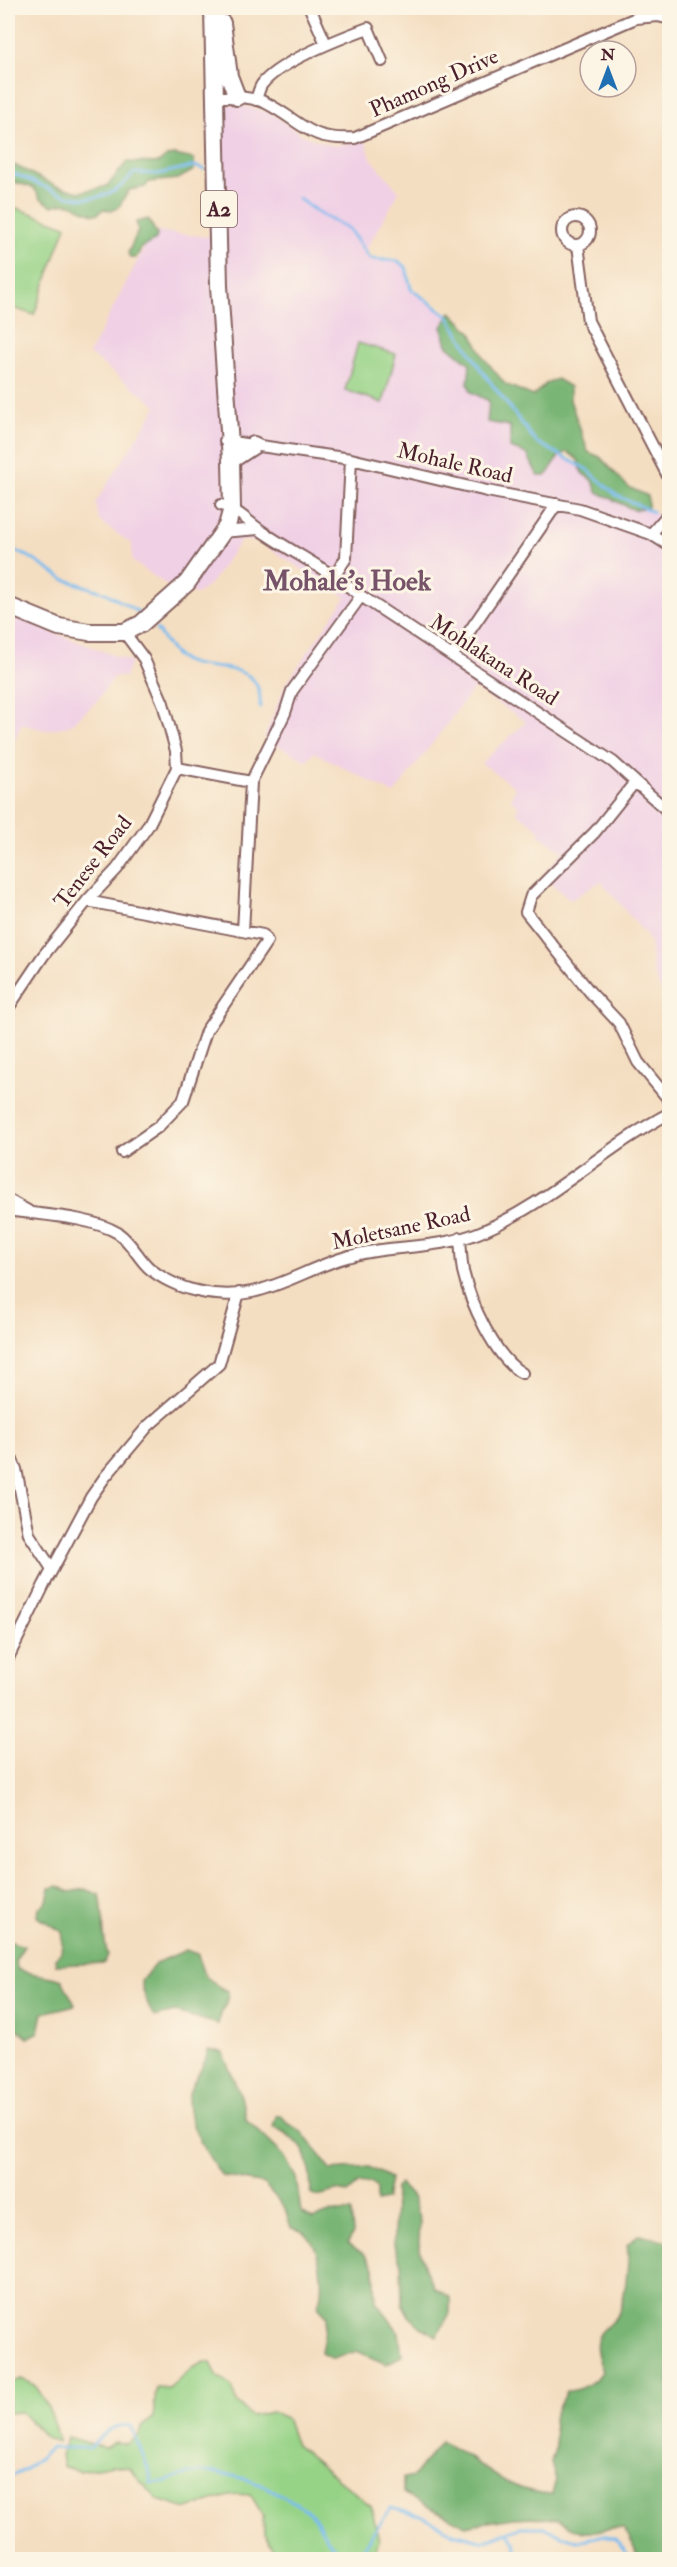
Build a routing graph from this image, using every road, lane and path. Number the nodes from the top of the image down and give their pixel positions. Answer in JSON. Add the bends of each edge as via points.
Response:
{"nodes":[{"id":1,"x":213,"y":8,"type":"edge"},
{"id":2,"x":220,"y":8,"type":"edge"},
{"id":3,"x":310,"y":8,"type":"edge"},
{"id":4,"x":648,"y":12,"type":"edge"},
{"id":5,"x":669,"y":20,"type":"edge"},
{"id":6,"x":326,"y":44,"type":"junction"},
{"id":7,"x":382,"y":61,"type":"dead end"},
{"id":8,"x":216,"y":97,"type":"junction"},
{"id":9,"x":237,"y":97,"type":"junction"},
{"id":10,"x":256,"y":100,"type":"junction"},
{"id":11,"x":578,"y":245,"type":"dead end"},
{"id":12,"x":227,"y":441,"type":"junction"},
{"id":13,"x":254,"y":446,"type":"junction"},
{"id":14,"x":351,"y":459,"type":"junction"},
{"id":15,"x":231,"y":460,"type":"junction"},
{"id":16,"x":669,"y":480,"type":"edge"},
{"id":17,"x":557,"y":504,"type":"junction"},
{"id":18,"x":227,"y":506,"type":"junction"},
{"id":19,"x":669,"y":512,"type":"edge"},
{"id":20,"x":259,"y":529,"type":"junction"},
{"id":21,"x":221,"y":532,"type":"junction"},
{"id":22,"x":651,"y":534,"type":"junction"},
{"id":23,"x":669,"y":546,"type":"edge"},
{"id":24,"x":335,"y":575,"type":"junction"},
{"id":25,"x":361,"y":596,"type":"junction"},
{"id":26,"x":8,"y":606,"type":"edge"},
{"id":27,"x":124,"y":632,"type":"junction"},
{"id":28,"x":453,"y":655,"type":"junction"},
{"id":29,"x":177,"y":768,"type":"junction"},
{"id":30,"x":251,"y":782,"type":"junction"},
{"id":31,"x":635,"y":782,"type":"junction"},
{"id":32,"x":669,"y":813,"type":"edge"},
{"id":33,"x":87,"y":901,"type":"junction"},
{"id":34,"x":243,"y":931,"type":"junction"},
{"id":35,"x":8,"y":1008,"type":"edge"},
{"id":36,"x":669,"y":1101,"type":"edge"},
{"id":37,"x":669,"y":1113,"type":"edge"},
{"id":38,"x":122,"y":1152,"type":"dead end"},
{"id":39,"x":8,"y":1200,"type":"edge"},
{"id":40,"x":8,"y":1210,"type":"edge"},
{"id":41,"x":28,"y":1211,"type":"junction"},
{"id":42,"x":460,"y":1238,"type":"junction"},
{"id":43,"x":239,"y":1293,"type":"junction"},
{"id":44,"x":522,"y":1373,"type":"dead end"},
{"id":45,"x":8,"y":1451,"type":"edge"},
{"id":46,"x":52,"y":1569,"type":"junction"},
{"id":47,"x":8,"y":1658,"type":"edge"}],
"edges":[{"from":1,"to":8,"type":"main road","number":"A2"},
{"from":2,"to":9,"type":"main road","via":[[229,76]]},
{"from":3,"to":6,"type":"street"},
{"from":4,"to":5,"type":"street","name":"Phamong Drive"},
{"from":4,"to":10,"type":"street","name":"Phamong Drive","via":[[355,138],[320,136]]},
{"from":6,"to":7,"type":"street","via":[[368,28]]},
{"from":6,"to":10,"type":"street","via":[[270,77],[262,84]]},
{"from":8,"to":9,"type":"street","name":"Phamong Drive"},
{"from":8,"to":12,"type":"main road","number":"A2","via":[[219,286]]},
{"from":9,"to":10,"type":"street","name":"Phamong Drive"},
{"from":11,"to":16,"type":"street","via":[[588,321]]},
{"from":12,"to":13,"type":"street","name":"Mohale Road"},
{"from":12,"to":15,"type":"main road","number":"A2"},
{"from":12,"to":18,"type":"main road","number":"A2"},
{"from":13,"to":14,"type":"street","name":"Mohale Road"},
{"from":13,"to":15,"type":"main road"},
{"from":14,"to":17,"type":"street","name":"Mohale Road"},
{"from":14,"to":24,"type":"street","via":[[346,558]]},
{"from":15,"to":18,"type":"main road","number":"A2"},
{"from":17,"to":22,"type":"street","name":"Mohale Road"},
{"from":17,"to":28,"type":"street"},
{"from":18,"to":20,"type":"street","name":"Mohlakana Road"},
{"from":18,"to":21,"type":"main road","number":"A2","via":[[227,526]]},
{"from":19,"to":22,"type":"street"},
{"from":20,"to":21,"type":"street"},
{"from":20,"to":24,"type":"street","name":"Mohlakana Road"},
{"from":21,"to":27,"type":"main road","number":"A2","via":[[187,583],[141,624]]},
{"from":22,"to":23,"type":"street","name":"Mohale Road"},
{"from":24,"to":25,"type":"street","name":"Mohlakana Road"},
{"from":25,"to":28,"type":"street","name":"Mohlakana Road"},
{"from":25,"to":30,"type":"street","via":[[292,691]]},
{"from":26,"to":27,"type":"main road","via":[[59,627]]},
{"from":27,"to":29,"type":"street","via":[[144,659],[164,703]]},
{"from":28,"to":31,"type":"street","name":"Mohlakana Road","via":[[613,762]]},
{"from":29,"to":30,"type":"street"},
{"from":29,"to":33,"type":"street","name":"Tenese Road","via":[[148,826],[117,869]]},
{"from":30,"to":34,"type":"street"},
{"from":31,"to":32,"type":"street","name":"Mohlakana Road"},
{"from":31,"to":36,"type":"street","via":[[595,832],[531,896],[526,912],[619,1023],[638,1062]]},
{"from":33,"to":34,"type":"street"},
{"from":33,"to":35,"type":"street","name":"Tenese Road"},
{"from":34,"to":38,"type":"street","via":[[263,935],[267,941],[206,1031],[183,1101],[158,1127]]},
{"from":37,"to":42,"type":"street","name":"Moletsane Road","via":[[506,1220]]},
{"from":39,"to":41,"type":"street","name":"Moletsane Road"},
{"from":40,"to":41,"type":"street","name":"Moletsane Road"},
{"from":41,"to":43,"type":"street","name":"Moletsane Road","via":[[116,1232],[149,1268],[178,1285],[197,1292]]},
{"from":42,"to":43,"type":"street","name":"Moletsane Road","via":[[363,1251],[319,1266],[282,1285]]},
{"from":42,"to":44,"type":"street","via":[[464,1272],[483,1323],[510,1366]]},
{"from":43,"to":46,"type":"street","via":[[219,1364],[148,1426],[105,1477]]},
{"from":45,"to":46,"type":"street","via":[[16,1469],[29,1534]]},
{"from":46,"to":47,"type":"street"}]}
